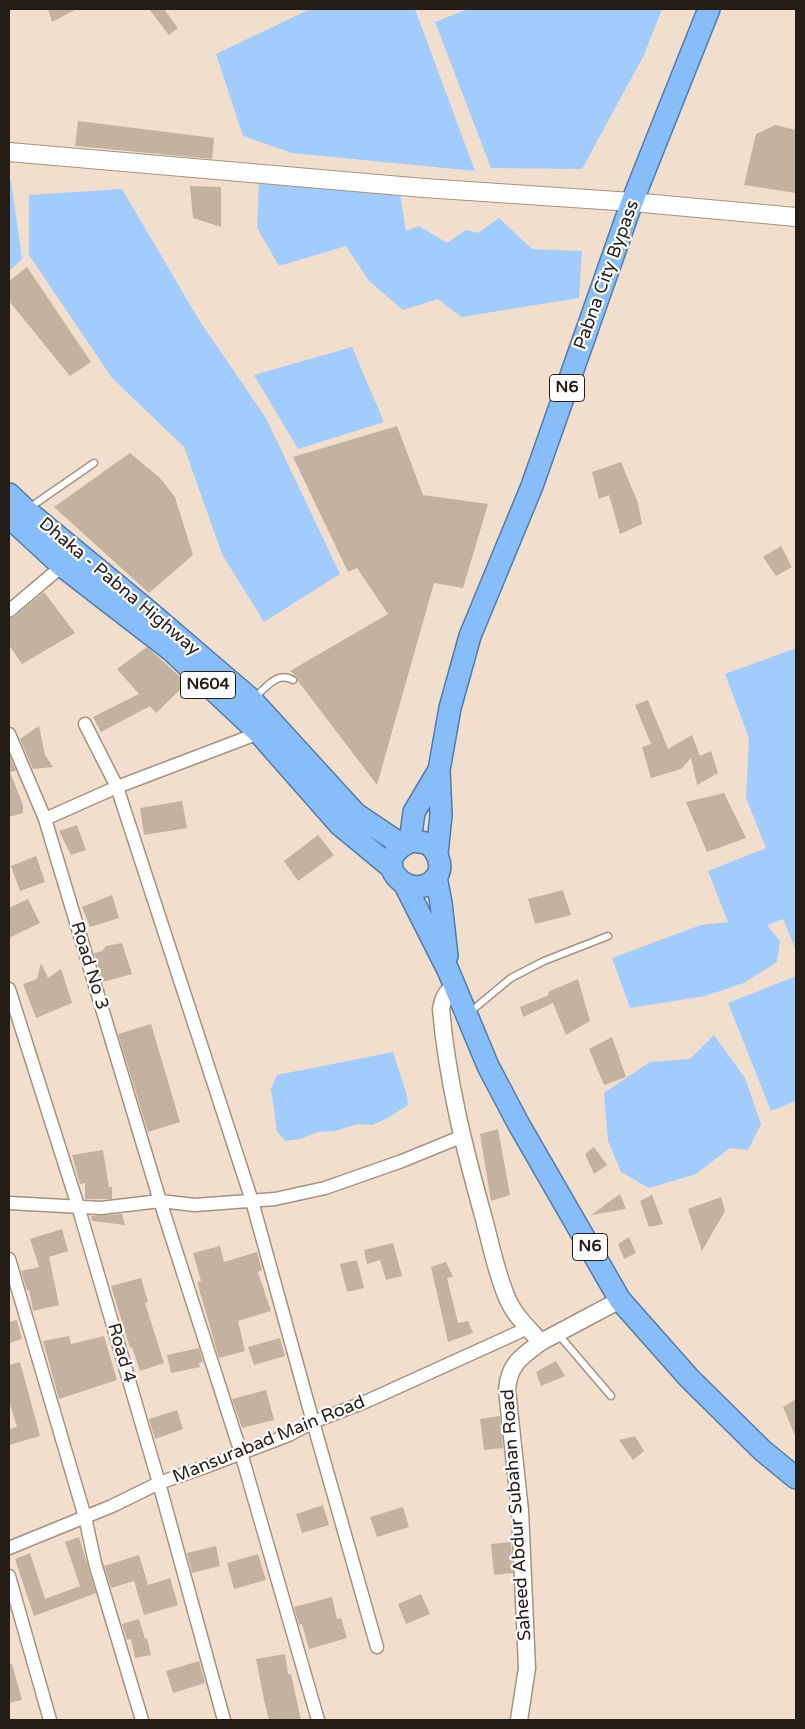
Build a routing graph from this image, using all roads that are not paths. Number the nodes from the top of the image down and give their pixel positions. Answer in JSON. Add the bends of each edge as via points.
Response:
{"nodes":[{"id":1,"x":709,"y":9,"type":"edge"},
{"id":2,"x":9,"y":152,"type":"edge"},
{"id":3,"x":632,"y":202,"type":"junction"},
{"id":4,"x":796,"y":217,"type":"edge"},
{"id":5,"x":94,"y":463,"type":"dead end"},
{"id":6,"x":9,"y":494,"type":"edge"},
{"id":7,"x":16,"y":516,"type":"edge"},
{"id":8,"x":62,"y":566,"type":"junction"},
{"id":9,"x":9,"y":612,"type":"edge"},
{"id":10,"x":141,"y":616,"type":"junction"},
{"id":11,"x":292,"y":680,"type":"dead end"},
{"id":12,"x":252,"y":700,"type":"junction"},
{"id":13,"x":85,"y":724,"type":"dead end"},
{"id":14,"x":9,"y":734,"type":"edge"},
{"id":15,"x":259,"y":734,"type":"junction"},
{"id":16,"x":439,"y":770,"type":"junction"},
{"id":17,"x":117,"y":787,"type":"junction"},
{"id":18,"x":45,"y":819,"type":"junction"},
{"id":19,"x":348,"y":820,"type":"junction"},
{"id":20,"x":406,"y":844,"type":"junction"},
{"id":21,"x":437,"y":854,"type":"junction"},
{"id":22,"x":392,"y":868,"type":"junction"},
{"id":23,"x":436,"y":877,"type":"junction"},
{"id":24,"x":405,"y":884,"type":"junction"},
{"id":25,"x":608,"y":936,"type":"dead end"},
{"id":26,"x":451,"y":978,"type":"junction"},
{"id":27,"x":9,"y":989,"type":"edge"},
{"id":28,"x":467,"y":1014,"type":"junction"},
{"id":29,"x":463,"y":1136,"type":"junction"},
{"id":30,"x":160,"y":1202,"type":"junction"},
{"id":31,"x":252,"y":1202,"type":"junction"},
{"id":32,"x":9,"y":1203,"type":"edge"},
{"id":33,"x":78,"y":1206,"type":"junction"},
{"id":34,"x":9,"y":1259,"type":"edge"},
{"id":35,"x":620,"y":1300,"type":"junction"},
{"id":36,"x":528,"y":1328,"type":"junction"},
{"id":37,"x":558,"y":1333,"type":"junction"},
{"id":38,"x":541,"y":1342,"type":"junction"},
{"id":39,"x":611,"y":1396,"type":"dead end"},
{"id":40,"x":313,"y":1422,"type":"junction"},
{"id":41,"x":241,"y":1453,"type":"junction"},
{"id":42,"x":796,"y":1478,"type":"edge"},
{"id":43,"x":159,"y":1483,"type":"junction"},
{"id":44,"x":85,"y":1517,"type":"junction"},
{"id":45,"x":9,"y":1548,"type":"edge"},
{"id":46,"x":9,"y":1576,"type":"edge"},
{"id":47,"x":377,"y":1647,"type":"dead end"},
{"id":48,"x":50,"y":1720,"type":"edge"},
{"id":49,"x":142,"y":1720,"type":"edge"},
{"id":50,"x":224,"y":1720,"type":"edge"},
{"id":51,"x":318,"y":1720,"type":"edge"},
{"id":52,"x":519,"y":1720,"type":"edge"}],
"edges":[{"from":1,"to":3,"type":"highway","name":"Pabna City Bypass","number":"N6"},
{"from":2,"to":3,"type":"main road","via":[[424,188]]},
{"from":3,"to":4,"type":"main road"},
{"from":3,"to":16,"type":"highway","name":"Pabna City Bypass","number":"N6","via":[[532,486],[470,636],[450,708]]},
{"from":5,"to":7,"type":"lane"},
{"from":6,"to":7,"type":"highway","name":"Dhaka - Pabna Highway","number":"N604"},
{"from":7,"to":8,"type":"highway","name":"Dhaka - Pabna Highway","number":"N604"},
{"from":7,"to":10,"type":"highway","name":"Dhaka - Pabna Highway","number":"N604"},
{"from":8,"to":9,"type":"street"},
{"from":8,"to":10,"type":"highway","name":"Dhaka - Pabna Highway","number":"N604"},
{"from":10,"to":12,"type":"highway","name":"Dhaka - Pabna Highway","number":"N604"},
{"from":10,"to":15,"type":"highway","name":"Dhaka - Pabna Highway","number":"N604","via":[[172,651]]},
{"from":11,"to":12,"type":"lane","via":[[286,676],[279,677]]},
{"from":12,"to":19,"type":"highway","name":"Dhaka - Pabna Highway","number":"N604"},
{"from":13,"to":17,"type":"street"},
{"from":14,"to":18,"type":"street","name":"Road No 3"},
{"from":15,"to":17,"type":"street"},
{"from":15,"to":19,"type":"highway","name":"Dhaka - Pabna Highway","number":"N604"},
{"from":16,"to":20,"type":"highway","name":"Pabna City Bypass","via":[[414,812]]},
{"from":16,"to":21,"type":"highway","name":"Pabna City Bypass","via":[[441,815]]},
{"from":17,"to":18,"type":"street"},
{"from":17,"to":31,"type":"street"},
{"from":18,"to":30,"type":"street","name":"Road No 3"},
{"from":19,"to":20,"type":"highway","name":"Dhaka - Pabna Highway","number":"N604"},
{"from":19,"to":22,"type":"highway","name":"Dhaka - Pabna Highway","number":"N604"},
{"from":20,"to":21,"type":"highway","number":"N604","via":[[413,841],[425,843]]},
{"from":20,"to":22,"type":"highway","via":[[397,849]]},
{"from":21,"to":23,"type":"highway","via":[[439,869]]},
{"from":22,"to":24,"type":"highway","number":"N604","via":[[396,877]]},
{"from":23,"to":24,"type":"highway","via":[[417,887]]},
{"from":23,"to":26,"type":"highway"},
{"from":24,"to":26,"type":"highway","number":"N6"},
{"from":25,"to":28,"type":"lane","via":[[511,978]]},
{"from":26,"to":28,"type":"highway","number":"N6"},
{"from":26,"to":29,"type":"street","via":[[441,1009]]},
{"from":27,"to":33,"type":"street","name":"Road 4"},
{"from":28,"to":35,"type":"highway","number":"N6","via":[[488,1066],[518,1123]]},
{"from":29,"to":31,"type":"street","via":[[326,1188]]},
{"from":29,"to":36,"type":"street","via":[[508,1300]]},
{"from":30,"to":31,"type":"street","via":[[195,1205]]},
{"from":30,"to":33,"type":"street","via":[[101,1208]]},
{"from":30,"to":41,"type":"street","name":"Road No 3"},
{"from":31,"to":40,"type":"street"},
{"from":32,"to":33,"type":"street"},
{"from":33,"to":43,"type":"street","name":"Road 4"},
{"from":34,"to":44,"type":"street"},
{"from":35,"to":37,"type":"street","name":"Saheed Abdur Subahan Road"},
{"from":35,"to":42,"type":"highway","number":"N6","via":[[689,1378],[762,1451]]},
{"from":36,"to":38,"type":"street"},
{"from":36,"to":40,"type":"street","name":"Mansurabad Main Road","via":[[365,1402]]},
{"from":37,"to":38,"type":"street","name":"Saheed Abdur Subahan Road"},
{"from":37,"to":39,"type":"lane"},
{"from":38,"to":52,"type":"street","name":"Saheed Abdur Subahan Road","via":[[513,1366],[507,1390],[520,1511],[527,1668]]},
{"from":40,"to":41,"type":"street","name":"Mansurabad Main Road"},
{"from":40,"to":47,"type":"street"},
{"from":41,"to":43,"type":"street","name":"Mansurabad Main Road"},
{"from":41,"to":51,"type":"street","name":"Road No 3"},
{"from":43,"to":44,"type":"street","name":"Mansurabad Main Road"},
{"from":43,"to":50,"type":"street","name":"Road 4"},
{"from":44,"to":45,"type":"street","name":"Mansurabad Main Road"},
{"from":44,"to":49,"type":"street","via":[[95,1563]]},
{"from":46,"to":48,"type":"street"}]}
